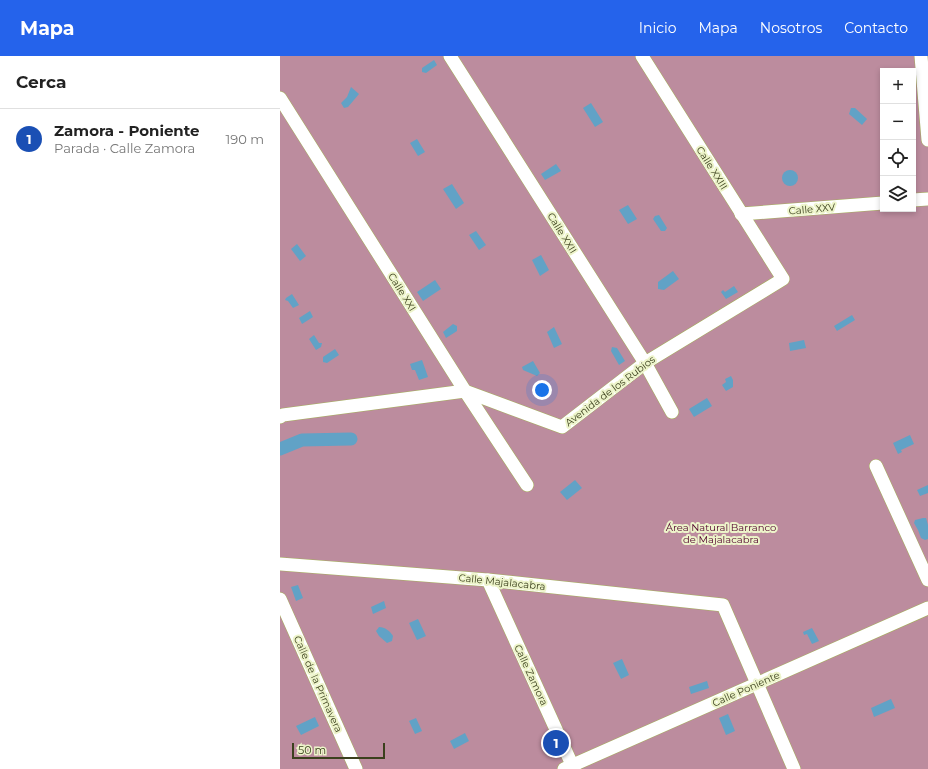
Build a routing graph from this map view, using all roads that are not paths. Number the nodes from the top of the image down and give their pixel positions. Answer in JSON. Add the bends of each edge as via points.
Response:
{"nodes":[{"id":1,"x":450,"y":56,"type":"edge"},
{"id":2,"x":642,"y":56,"type":"edge"},
{"id":3,"x":921,"y":56,"type":"edge"},
{"id":4,"x":280,"y":98,"type":"edge"},
{"id":5,"x":928,"y":140,"type":"edge"},
{"id":6,"x":928,"y":199,"type":"edge"},
{"id":7,"x":916,"y":200,"type":"edge"},
{"id":8,"x":880,"y":203,"type":"edge"},
{"id":9,"x":741,"y":214,"type":"junction"},
{"id":10,"x":783,"y":279,"type":"joint"},
{"id":11,"x":645,"y":363,"type":"junction"},
{"id":12,"x":465,"y":392,"type":"junction"},
{"id":13,"x":672,"y":412,"type":"dead end"},
{"id":14,"x":281,"y":414,"type":"edge"},
{"id":15,"x":876,"y":466,"type":"dead end"},
{"id":16,"x":527,"y":485,"type":"dead end"},
{"id":17,"x":280,"y":564,"type":"edge"},
{"id":18,"x":488,"y":580,"type":"junction"},
{"id":19,"x":928,"y":580,"type":"edge"},
{"id":20,"x":280,"y":598,"type":"edge"},
{"id":21,"x":928,"y":608,"type":"edge"},
{"id":22,"x":757,"y":684,"type":"junction"},
{"id":23,"x":570,"y":768,"type":"edge"},
{"id":24,"x":356,"y":769,"type":"edge"},
{"id":25,"x":794,"y":769,"type":"edge"}],
"edges":[{"from":1,"to":11,"type":"street","name":"Calle XXII"},
{"from":2,"to":9,"type":"street","name":"Calle XXIII"},
{"from":3,"to":5,"type":"street"},
{"from":4,"to":12,"type":"street","name":"Calle XXI"},
{"from":6,"to":7,"type":"street"},
{"from":8,"to":9,"type":"street","name":"Calle XXV"},
{"from":9,"to":10,"type":"street","name":"Calle XXIII"},
{"from":10,"to":11,"type":"street","name":"Avenida de los Rubios"},
{"from":11,"to":12,"type":"street","name":"Avenida de los Rubios","via":[[562,427]]},
{"from":11,"to":13,"type":"street","name":"Calle XXII"},
{"from":12,"to":14,"type":"street","name":"Avenida de los Rubios"},
{"from":12,"to":16,"type":"street","name":"Calle XXI"},
{"from":15,"to":19,"type":"street"},
{"from":17,"to":18,"type":"street","name":"Calle Majalacabra"},
{"from":18,"to":22,"type":"street","name":"Calle Majalacabra","via":[[723,605]]},
{"from":18,"to":23,"type":"street","name":"Calle Zamora"},
{"from":20,"to":24,"type":"street","name":"Calle de la Primavera"},
{"from":21,"to":22,"type":"street","name":"Calle Poniente"},
{"from":22,"to":23,"type":"street","name":"Calle Poniente"},
{"from":22,"to":25,"type":"street"}]}
